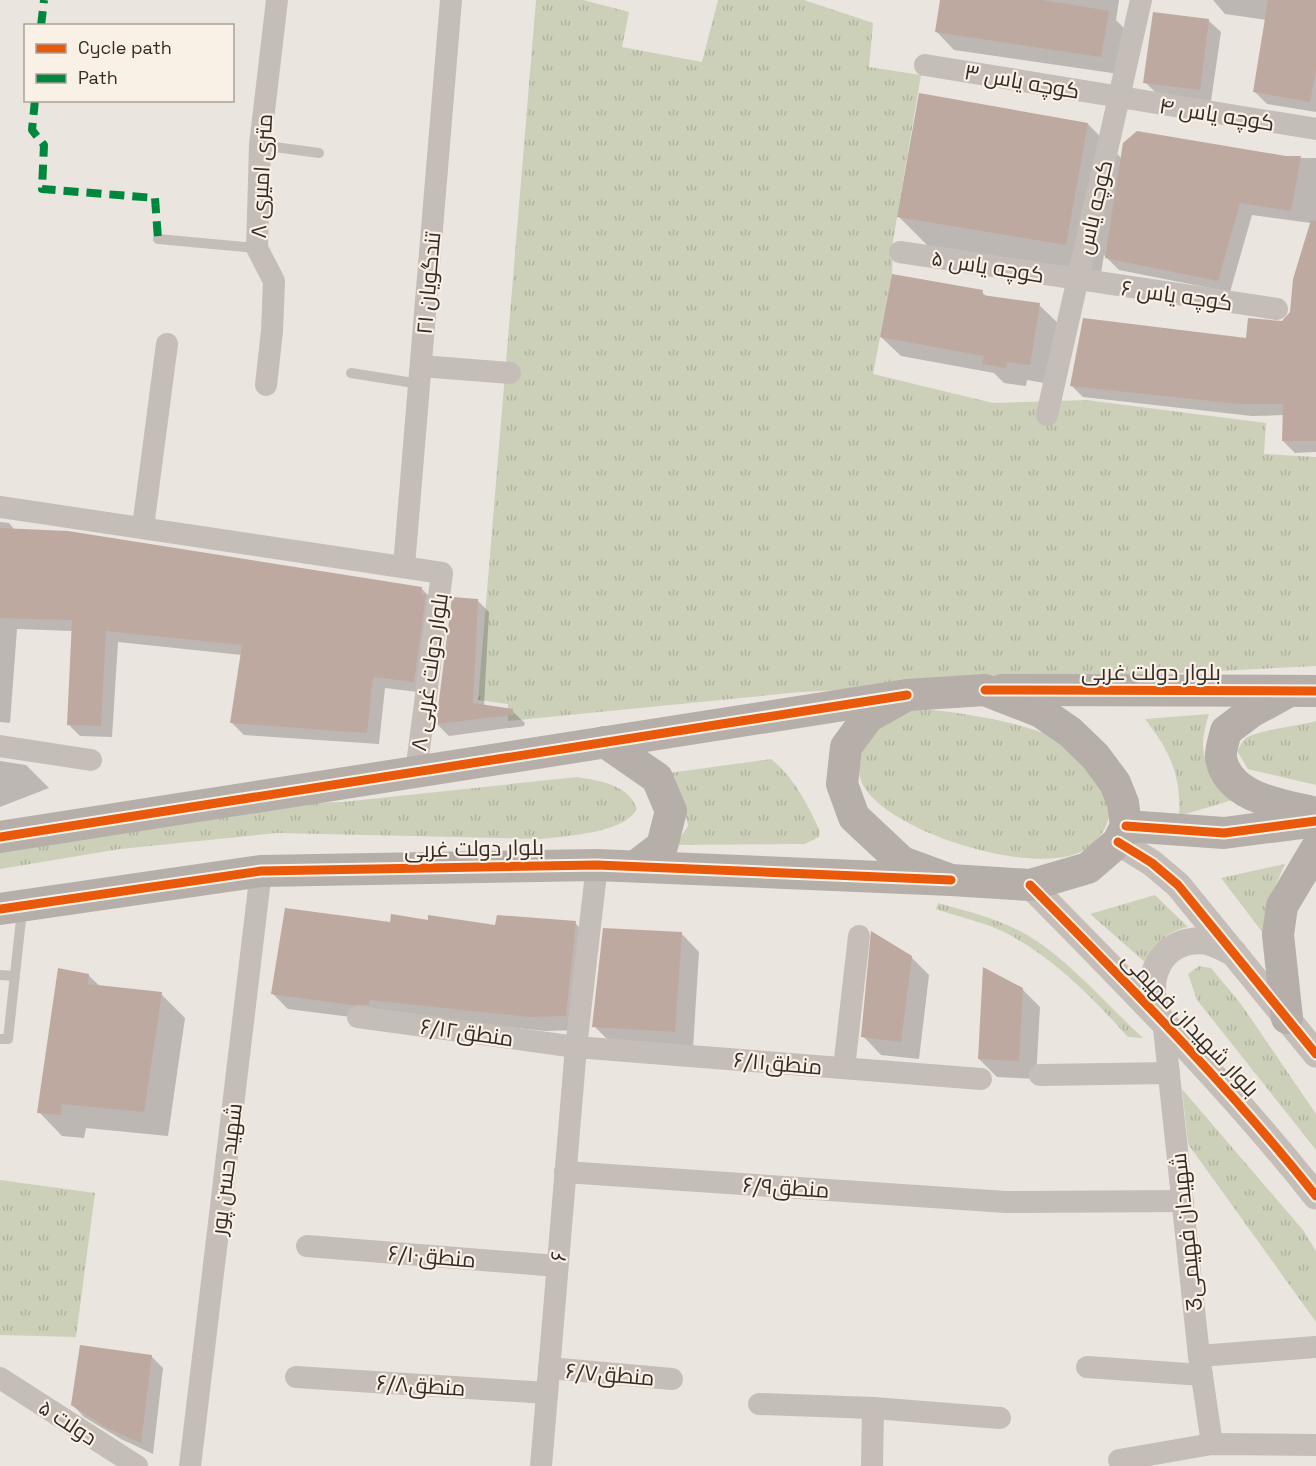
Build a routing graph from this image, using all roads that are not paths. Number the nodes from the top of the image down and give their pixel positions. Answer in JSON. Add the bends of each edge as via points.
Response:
{"nodes":[{"id":1,"x":277,"y":0,"type":"edge"},
{"id":2,"x":451,"y":0,"type":"edge"},
{"id":3,"x":1142,"y":0,"type":"edge"},
{"id":4,"x":925,"y":65,"type":"dead end"},
{"id":5,"x":1119,"y":98,"type":"junction"},
{"id":6,"x":1316,"y":129,"type":"edge"},
{"id":7,"x":260,"y":145,"type":"junction"},
{"id":8,"x":319,"y":153,"type":"dead end"},
{"id":9,"x":158,"y":239,"type":"dead end"},
{"id":10,"x":257,"y":248,"type":"junction"},
{"id":11,"x":900,"y":252,"type":"dead end"},
{"id":12,"x":1077,"y":280,"type":"junction"},
{"id":13,"x":1277,"y":309,"type":"dead end"},
{"id":14,"x":167,"y":344,"type":"dead end"},
{"id":15,"x":510,"y":373,"type":"dead end"},
{"id":16,"x":351,"y":374,"type":"dead end"},
{"id":17,"x":421,"y":375,"type":"junction"},
{"id":18,"x":266,"y":385,"type":"dead end"},
{"id":19,"x":1047,"y":415,"type":"dead end"},
{"id":20,"x":0,"y":507,"type":"edge"},
{"id":21,"x":144,"y":526,"type":"junction"},
{"id":22,"x":404,"y":566,"type":"junction"},
{"id":23,"x":985,"y":690,"type":"junction"},
{"id":24,"x":1302,"y":692,"type":"edge"},
{"id":25,"x":907,"y":695,"type":"junction"},
{"id":26,"x":605,"y":742,"type":"junction"},
{"id":27,"x":0,"y":746,"type":"edge"},
{"id":28,"x":91,"y":760,"type":"dead end"},
{"id":29,"x":416,"y":772,"type":"junction"},
{"id":30,"x":1316,"y":813,"type":"edge"},
{"id":31,"x":1316,"y":821,"type":"edge"},
{"id":32,"x":1122,"y":834,"type":"junction"},
{"id":33,"x":0,"y":837,"type":"edge"},
{"id":34,"x":1316,"y":849,"type":"edge"},
{"id":35,"x":597,"y":865,"type":"junction"},
{"id":36,"x":636,"y":866,"type":"junction"},
{"id":37,"x":261,"y":871,"type":"junction"},
{"id":38,"x":951,"y":880,"type":"junction"},
{"id":39,"x":1030,"y":885,"type":"junction"},
{"id":40,"x":11,"y":907,"type":"edge"},
{"id":41,"x":859,"y":936,"type":"dead end"},
{"id":42,"x":1235,"y":953,"type":"junction"},
{"id":43,"x":0,"y":975,"type":"edge"},
{"id":44,"x":15,"y":976,"type":"junction"},
{"id":45,"x":6,"y":1009,"type":"edge"},
{"id":46,"x":358,"y":1017,"type":"dead end"},
{"id":47,"x":1160,"y":1017,"type":"junction"},
{"id":48,"x":1287,"y":1018,"type":"junction"},
{"id":49,"x":0,"y":1039,"type":"edge"},
{"id":50,"x":576,"y":1047,"type":"junction"},
{"id":51,"x":1316,"y":1054,"type":"edge"},
{"id":52,"x":844,"y":1068,"type":"junction"},
{"id":53,"x":1169,"y":1073,"type":"junction"},
{"id":54,"x":1040,"y":1075,"type":"dead end"},
{"id":55,"x":981,"y":1079,"type":"dead end"},
{"id":56,"x":565,"y":1172,"type":"junction"},
{"id":57,"x":1316,"y":1196,"type":"edge"},
{"id":58,"x":1184,"y":1201,"type":"junction"},
{"id":59,"x":308,"y":1246,"type":"dead end"},
{"id":60,"x":557,"y":1266,"type":"junction"},
{"id":61,"x":1316,"y":1347,"type":"edge"},
{"id":62,"x":1200,"y":1365,"type":"junction"},
{"id":63,"x":1087,"y":1367,"type":"dead end"},
{"id":64,"x":549,"y":1368,"type":"junction"},
{"id":65,"x":296,"y":1377,"type":"dead end"},
{"id":66,"x":0,"y":1378,"type":"edge"},
{"id":67,"x":672,"y":1379,"type":"dead end"},
{"id":68,"x":547,"y":1393,"type":"junction"},
{"id":69,"x":759,"y":1404,"type":"dead end"},
{"id":70,"x":873,"y":1408,"type":"junction"},
{"id":71,"x":1000,"y":1418,"type":"dead end"},
{"id":72,"x":1212,"y":1444,"type":"junction"},
{"id":73,"x":1316,"y":1445,"type":"edge"},
{"id":74,"x":1119,"y":1460,"type":"dead end"},
{"id":75,"x":137,"y":1466,"type":"edge"},
{"id":76,"x":190,"y":1466,"type":"edge"},
{"id":77,"x":541,"y":1466,"type":"edge"},
{"id":78,"x":872,"y":1466,"type":"edge"}],
"edges":[{"from":1,"to":7,"type":"street","name":"۸ متری امیری"},
{"from":2,"to":17,"type":"street","name":"۲۱ تندگویان"},
{"from":3,"to":5,"type":"street","name":"کوچه یاس"},
{"from":4,"to":5,"type":"street","name":"کوچه یاس ۳"},
{"from":5,"to":6,"type":"street","name":"کوچه یاس ۴"},
{"from":5,"to":12,"type":"street","name":"کوچه یاس"},
{"from":7,"to":8,"type":"lane"},
{"from":7,"to":10,"type":"street","name":"۸ متری امیری"},
{"from":9,"to":10,"type":"lane"},
{"from":10,"to":18,"type":"street","name":"۸ متری امیری","via":[[274,281]]},
{"from":11,"to":12,"type":"street","name":"کوچه یاس ۵"},
{"from":12,"to":13,"type":"street","name":"کوچه یاس ۶"},
{"from":12,"to":19,"type":"street","name":"کوچه یاس"},
{"from":14,"to":21,"type":"street"},
{"from":15,"to":17,"type":"street"},
{"from":16,"to":17,"type":"lane"},
{"from":17,"to":22,"type":"street","name":"۲۱ تندگویان"},
{"from":20,"to":21,"type":"street"},
{"from":21,"to":22,"type":"street"},
{"from":22,"to":29,"type":"street","name":"بلوار دولت غربی ۸","via":[[442,573]]},
{"from":23,"to":24,"type":"main road","name":"بلوار دولت غربی"},
{"from":23,"to":25,"type":"main road","name":"بلوار دولت غربی"},
{"from":23,"to":32,"type":"main road","via":[[1041,712],[1087,748],[1115,783],[1124,803]]},
{"from":24,"to":30,"type":"main road","via":[[1251,712],[1226,731],[1221,758],[1232,782],[1258,798]]},
{"from":25,"to":26,"type":"main road"},
{"from":25,"to":38,"type":"main road","via":[[868,717],[846,747],[842,784],[854,817],[882,845],[902,861]]},
{"from":26,"to":29,"type":"main road"},
{"from":26,"to":36,"type":"main road","via":[[657,778],[671,811],[662,846]]},
{"from":27,"to":28,"type":"street"},
{"from":29,"to":33,"type":"main road"},
{"from":31,"to":32,"type":"main road","via":[[1224,833]]},
{"from":32,"to":39,"type":"main road","name":"بلوار دولت غربی","via":[[1088,868]]},
{"from":32,"to":42,"type":"street","via":[[1178,885]]},
{"from":34,"to":48,"type":"main road","via":[[1282,906],[1278,935]]},
{"from":35,"to":36,"type":"main road","name":"بلوار دولت غربی"},
{"from":35,"to":37,"type":"main road","name":"بلوار دولت غربی"},
{"from":35,"to":50,"type":"street","name":"۶"},
{"from":36,"to":38,"type":"main road","name":"بلوار دولت غربی"},
{"from":37,"to":40,"type":"main road","name":"بلوار دولت غربی"},
{"from":37,"to":76,"type":"street","name":"شهید حسن پور"},
{"from":38,"to":39,"type":"main road","name":"بلوار دولت غربی"},
{"from":39,"to":47,"type":"street","name":"بلوار شهیدان فهیمی"},
{"from":40,"to":44,"type":"lane"},
{"from":41,"to":52,"type":"street"},
{"from":42,"to":47,"type":"street","via":[[1206,941],[1193,941],[1167,952],[1151,975],[1152,1001]]},
{"from":42,"to":48,"type":"street"},
{"from":43,"to":44,"type":"lane"},
{"from":44,"to":45,"type":"lane"},
{"from":45,"to":49,"type":"lane","via":[[8,1039]]},
{"from":46,"to":50,"type":"street","name":"منطق۶/۱۲"},
{"from":47,"to":53,"type":"street","name":"3شهیدان فهیمی"},
{"from":47,"to":57,"type":"street","name":"بلوار شهیدان فهیمی","via":[[1259,1124]]},
{"from":48,"to":51,"type":"street"},
{"from":50,"to":52,"type":"street","name":"منطق۶/۱۱"},
{"from":50,"to":56,"type":"street","name":"۶"},
{"from":52,"to":55,"type":"street","name":"منطق۶/۱۱"},
{"from":53,"to":54,"type":"street"},
{"from":53,"to":58,"type":"street","name":"3شهیدان فهیمی"},
{"from":56,"to":58,"type":"street","name":"منطق۶/۹","via":[[1006,1202]]},
{"from":56,"to":60,"type":"street","name":"۶"},
{"from":58,"to":62,"type":"street","name":"3شهیدان فهیمی"},
{"from":59,"to":60,"type":"street","name":"منطق۶/۱۰"},
{"from":60,"to":64,"type":"street","name":"۶"},
{"from":61,"to":62,"type":"street"},
{"from":62,"to":63,"type":"street"},
{"from":62,"to":72,"type":"street","name":"3شهیدان فهیمی"},
{"from":64,"to":67,"type":"street","name":"منطق۶/۷"},
{"from":64,"to":68,"type":"street","name":"۶"},
{"from":65,"to":68,"type":"street","name":"منطق۶/۸"},
{"from":66,"to":75,"type":"street","name":"۵ دولت"},
{"from":68,"to":77,"type":"street","name":"۶"},
{"from":69,"to":70,"type":"street"},
{"from":70,"to":71,"type":"street"},
{"from":70,"to":78,"type":"street"},
{"from":72,"to":73,"type":"street"},
{"from":72,"to":74,"type":"street"}]}
